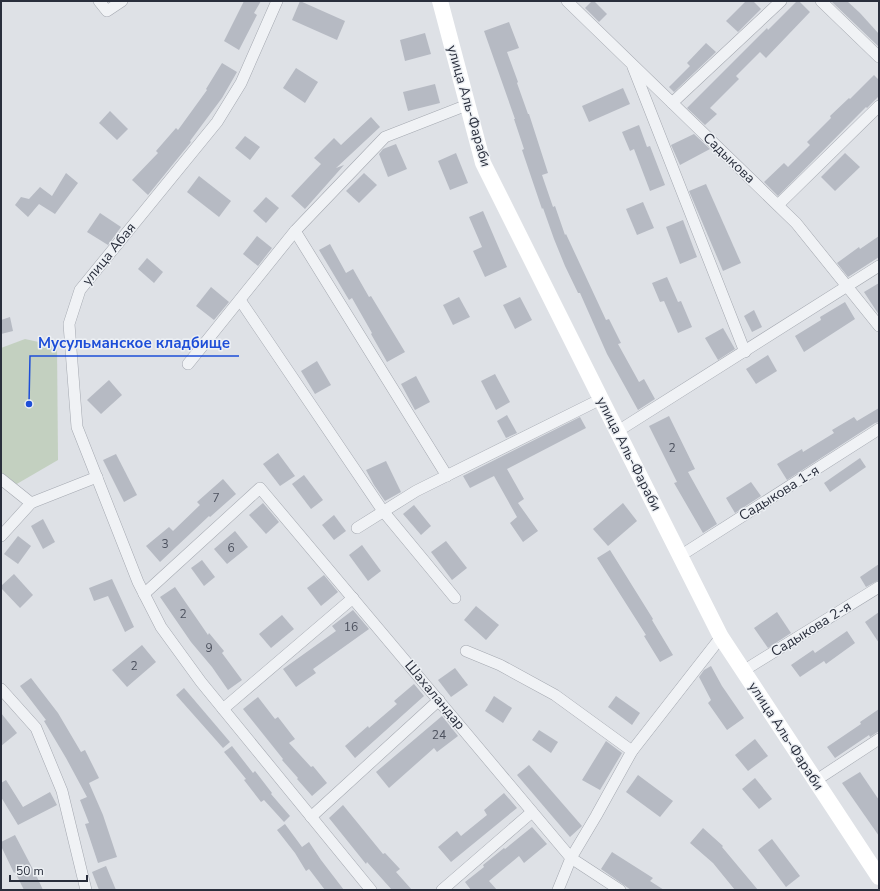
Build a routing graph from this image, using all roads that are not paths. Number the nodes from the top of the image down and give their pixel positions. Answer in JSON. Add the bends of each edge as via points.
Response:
{"nodes":[{"id":1,"x":99,"y":1,"type":"edge"},
{"id":2,"x":122,"y":1,"type":"edge"},
{"id":3,"x":277,"y":1,"type":"edge"},
{"id":4,"x":440,"y":1,"type":"edge"},
{"id":5,"x":567,"y":1,"type":"edge"},
{"id":6,"x":781,"y":1,"type":"edge"},
{"id":7,"x":821,"y":1,"type":"edge"},
{"id":8,"x":879,"y":57,"type":"edge"},
{"id":9,"x":632,"y":64,"type":"junction"},
{"id":10,"x":672,"y":103,"type":"junction"},
{"id":11,"x":468,"y":105,"type":"junction"},
{"id":12,"x":879,"y":106,"type":"edge"},
{"id":13,"x":778,"y":205,"type":"junction"},
{"id":14,"x":295,"y":231,"type":"junction"},
{"id":15,"x":879,"y":266,"type":"edge"},
{"id":16,"x":848,"y":287,"type":"junction"},
{"id":17,"x":240,"y":300,"type":"junction"},
{"id":18,"x":879,"y":326,"type":"edge"},
{"id":19,"x":745,"y":352,"type":"junction"},
{"id":20,"x":188,"y":364,"type":"dead end"},
{"id":21,"x":601,"y":399,"type":"junction"},
{"id":22,"x":879,"y":429,"type":"edge"},
{"id":23,"x":618,"y":431,"type":"junction"},
{"id":24,"x":447,"y":476,"type":"junction"},
{"id":25,"x":97,"y":477,"type":"junction"},
{"id":26,"x":1,"y":479,"type":"edge"},
{"id":27,"x":32,"y":503,"type":"junction"},
{"id":28,"x":383,"y":511,"type":"junction"},
{"id":29,"x":357,"y":528,"type":"dead end"},
{"id":30,"x":1,"y":536,"type":"edge"},
{"id":31,"x":680,"y":556,"type":"junction"},
{"id":32,"x":879,"y":587,"type":"edge"},
{"id":33,"x":144,"y":594,"type":"junction"},
{"id":34,"x":353,"y":598,"type":"junction"},
{"id":35,"x":455,"y":598,"type":"dead end"},
{"id":36,"x":721,"y":637,"type":"junction"},
{"id":37,"x":466,"y":651,"type":"dead end"},
{"id":38,"x":743,"y":671,"type":"junction"},
{"id":39,"x":1,"y":689,"type":"edge"},
{"id":40,"x":439,"y":700,"type":"junction"},
{"id":41,"x":223,"y":709,"type":"junction"},
{"id":42,"x":879,"y":739,"type":"edge"},
{"id":43,"x":632,"y":751,"type":"junction"},
{"id":44,"x":815,"y":781,"type":"junction"},
{"id":45,"x":532,"y":812,"type":"junction"},
{"id":46,"x":311,"y":817,"type":"junction"},
{"id":47,"x":571,"y":858,"type":"junction"},
{"id":48,"x":879,"y":877,"type":"edge"},
{"id":49,"x":86,"y":890,"type":"edge"},
{"id":50,"x":371,"y":890,"type":"edge"},
{"id":51,"x":442,"y":890,"type":"edge"},
{"id":52,"x":558,"y":890,"type":"edge"},
{"id":53,"x":620,"y":890,"type":"edge"}],
"edges":[{"from":1,"to":2,"type":"street","via":[[106,11]]},
{"from":3,"to":25,"type":"street","name":"улица Абая","via":[[241,83],[217,122],[80,290],[69,324],[77,426]]},
{"from":4,"to":11,"type":"main road","name":"улица Аль-Фараби"},
{"from":5,"to":9,"type":"street","name":"Садыкова"},
{"from":6,"to":10,"type":"street"},
{"from":7,"to":8,"type":"street"},
{"from":9,"to":10,"type":"street","name":"Садыкова"},
{"from":9,"to":19,"type":"street"},
{"from":10,"to":13,"type":"street","name":"Садыкова"},
{"from":11,"to":14,"type":"street","via":[[385,137]]},
{"from":11,"to":21,"type":"main road","name":"улица Аль-Фараби","via":[[483,163]]},
{"from":12,"to":13,"type":"street"},
{"from":13,"to":16,"type":"street","name":"Садыкова","via":[[796,223]]},
{"from":14,"to":17,"type":"street"},
{"from":14,"to":24,"type":"street"},
{"from":15,"to":16,"type":"street"},
{"from":16,"to":18,"type":"street","name":"Садыкова"},
{"from":16,"to":19,"type":"street"},
{"from":17,"to":20,"type":"street"},
{"from":17,"to":28,"type":"street"},
{"from":19,"to":23,"type":"street"},
{"from":21,"to":23,"type":"main road","name":"улица Аль-Фараби"},
{"from":21,"to":24,"type":"street"},
{"from":22,"to":31,"type":"street","name":"Садыкова 1-я"},
{"from":23,"to":31,"type":"main road","name":"улица Аль-Фараби"},
{"from":24,"to":28,"type":"street"},
{"from":25,"to":27,"type":"street"},
{"from":25,"to":33,"type":"street","name":"улица Абая"},
{"from":26,"to":27,"type":"street"},
{"from":27,"to":30,"type":"street"},
{"from":28,"to":29,"type":"street"},
{"from":28,"to":35,"type":"street"},
{"from":31,"to":36,"type":"main road","name":"улица Аль-Фараби"},
{"from":32,"to":38,"type":"street","name":"Садыкова 2-я"},
{"from":33,"to":34,"type":"street","name":"Шахаландар","via":[[260,488]]},
{"from":33,"to":41,"type":"street","name":"улица Абая","via":[[161,627]]},
{"from":34,"to":40,"type":"street","name":"Шахаландар"},
{"from":34,"to":41,"type":"street"},
{"from":36,"to":38,"type":"main road","name":"улица Аль-Фараби"},
{"from":36,"to":43,"type":"street"},
{"from":37,"to":43,"type":"street","via":[[500,665],[555,695]]},
{"from":38,"to":44,"type":"main road","name":"улица Аль-Фараби"},
{"from":39,"to":49,"type":"street","via":[[36,728],[62,791]]},
{"from":40,"to":45,"type":"street","name":"Шахаландар"},
{"from":40,"to":46,"type":"street"},
{"from":41,"to":46,"type":"street","name":"улица Абая"},
{"from":42,"to":44,"type":"street"},
{"from":43,"to":47,"type":"street"},
{"from":44,"to":48,"type":"main road","name":"улица Аль-Фараби"},
{"from":45,"to":47,"type":"street","name":"Шахаландар"},
{"from":45,"to":51,"type":"street"},
{"from":46,"to":50,"type":"street","name":"улица Абая"},
{"from":47,"to":52,"type":"street"},
{"from":47,"to":53,"type":"street","name":"Шахаландар"}]}
